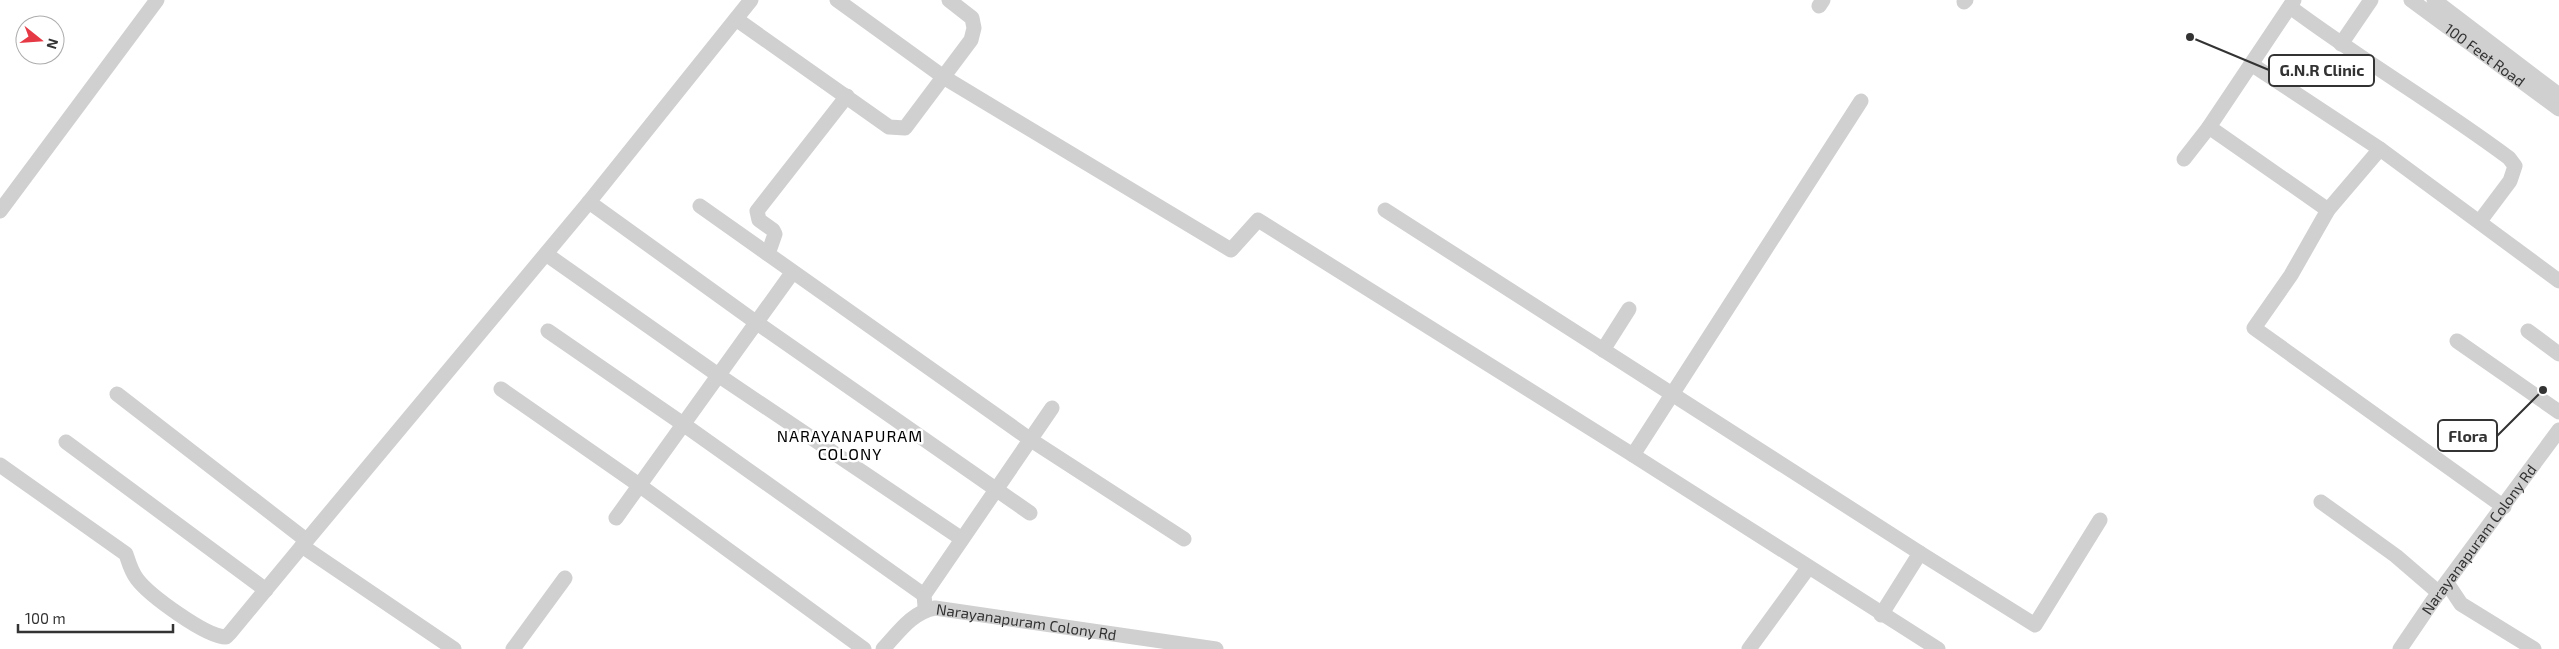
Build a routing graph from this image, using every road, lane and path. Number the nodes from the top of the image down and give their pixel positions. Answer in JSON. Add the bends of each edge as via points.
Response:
{"nodes":[{"id":1,"x":157,"y":0,"type":"edge"},
{"id":2,"x":751,"y":0,"type":"edge"},
{"id":3,"x":837,"y":0,"type":"edge"},
{"id":4,"x":949,"y":0,"type":"edge"},
{"id":5,"x":2371,"y":0,"type":"edge"},
{"id":6,"x":2411,"y":0,"type":"edge"},
{"id":7,"x":2434,"y":0,"type":"edge"},
{"id":8,"x":2292,"y":4,"type":"edge"},
{"id":9,"x":736,"y":19,"type":"junction"},
{"id":10,"x":2342,"y":44,"type":"junction"},
{"id":11,"x":2251,"y":64,"type":"junction"},
{"id":12,"x":944,"y":78,"type":"junction"},
{"id":13,"x":2559,"y":95,"type":"edge"},
{"id":14,"x":847,"y":96,"type":"junction"},
{"id":15,"x":1861,"y":101,"type":"dead end"},
{"id":16,"x":2559,"y":109,"type":"edge"},
{"id":17,"x":2209,"y":127,"type":"junction"},
{"id":18,"x":2380,"y":150,"type":"junction"},
{"id":19,"x":2184,"y":159,"type":"dead end"},
{"id":20,"x":589,"y":202,"type":"junction"},
{"id":21,"x":700,"y":206,"type":"dead end"},
{"id":22,"x":1386,"y":210,"type":"dead end"},
{"id":23,"x":2328,"y":210,"type":"junction"},
{"id":24,"x":0,"y":211,"type":"edge"},
{"id":25,"x":2480,"y":221,"type":"junction"},
{"id":26,"x":546,"y":254,"type":"junction"},
{"id":27,"x":768,"y":254,"type":"junction"},
{"id":28,"x":792,"y":273,"type":"junction"},
{"id":29,"x":2559,"y":281,"type":"edge"},
{"id":30,"x":1629,"y":309,"type":"dead end"},
{"id":31,"x":757,"y":323,"type":"junction"},
{"id":32,"x":548,"y":331,"type":"dead end"},
{"id":33,"x":2528,"y":331,"type":"dead end"},
{"id":34,"x":2457,"y":341,"type":"dead end"},
{"id":35,"x":1603,"y":350,"type":"junction"},
{"id":36,"x":2559,"y":354,"type":"edge"},
{"id":37,"x":718,"y":375,"type":"junction"},
{"id":38,"x":501,"y":389,"type":"dead end"},
{"id":39,"x":117,"y":394,"type":"dead end"},
{"id":40,"x":1670,"y":394,"type":"junction"},
{"id":41,"x":1052,"y":408,"type":"dead end"},
{"id":42,"x":2559,"y":412,"type":"edge"},
{"id":43,"x":683,"y":424,"type":"junction"},
{"id":44,"x":1031,"y":440,"type":"junction"},
{"id":45,"x":2556,"y":440,"type":"edge"},
{"id":46,"x":66,"y":442,"type":"dead end"},
{"id":47,"x":1633,"y":455,"type":"junction"},
{"id":48,"x":0,"y":466,"type":"edge"},
{"id":49,"x":639,"y":485,"type":"junction"},
{"id":50,"x":998,"y":490,"type":"junction"},
{"id":51,"x":2321,"y":502,"type":"dead end"},
{"id":52,"x":2504,"y":507,"type":"junction"},
{"id":53,"x":1030,"y":513,"type":"dead end"},
{"id":54,"x":616,"y":518,"type":"dead end"},
{"id":55,"x":2100,"y":520,"type":"dead end"},
{"id":56,"x":962,"y":539,"type":"junction"},
{"id":57,"x":1184,"y":539,"type":"dead end"},
{"id":58,"x":304,"y":543,"type":"junction"},
{"id":59,"x":1920,"y":553,"type":"junction"},
{"id":60,"x":1808,"y":568,"type":"junction"},
{"id":61,"x":565,"y":578,"type":"dead end"},
{"id":62,"x":266,"y":590,"type":"junction"},
{"id":63,"x":2439,"y":593,"type":"junction"},
{"id":64,"x":925,"y":602,"type":"junction"},
{"id":65,"x":2461,"y":604,"type":"junction"},
{"id":66,"x":1881,"y":614,"type":"junction"},
{"id":67,"x":454,"y":649,"type":"edge"},
{"id":68,"x":514,"y":649,"type":"edge"},
{"id":69,"x":864,"y":649,"type":"edge"},
{"id":70,"x":883,"y":649,"type":"edge"},
{"id":71,"x":1216,"y":649,"type":"edge"},
{"id":72,"x":1749,"y":649,"type":"edge"},
{"id":73,"x":1938,"y":649,"type":"edge"},
{"id":74,"x":2400,"y":649,"type":"edge"},
{"id":75,"x":2534,"y":649,"type":"edge"}],
"edges":[{"from":1,"to":24,"type":"street"},
{"from":2,"to":9,"type":"street"},
{"from":3,"to":12,"type":"street"},
{"from":4,"to":12,"type":"street","via":[[972,18],[974,28],[971,40]]},
{"from":5,"to":10,"type":"street"},
{"from":6,"to":16,"type":"street","name":"100 Feet Road"},
{"from":7,"to":13,"type":"street","name":"100 Feet Road"},
{"from":8,"to":10,"type":"street"},
{"from":8,"to":11,"type":"street"},
{"from":9,"to":14,"type":"street"},
{"from":9,"to":20,"type":"street"},
{"from":10,"to":25,"type":"street","via":[[2509,158],[2515,166],[2510,181]]},
{"from":11,"to":17,"type":"street"},
{"from":11,"to":18,"type":"street"},
{"from":12,"to":14,"type":"street","via":[[905,128],[889,127]]},
{"from":12,"to":47,"type":"street","via":[[1231,250],[1258,220]]},
{"from":14,"to":27,"type":"street","via":[[757,211],[759,220],[775,234]]},
{"from":15,"to":40,"type":"street"},
{"from":17,"to":19,"type":"street"},
{"from":17,"to":23,"type":"street"},
{"from":18,"to":23,"type":"street"},
{"from":18,"to":25,"type":"street"},
{"from":20,"to":26,"type":"street"},
{"from":20,"to":31,"type":"street"},
{"from":21,"to":27,"type":"street"},
{"from":22,"to":35,"type":"street"},
{"from":23,"to":52,"type":"street","via":[[2291,274],[2254,328]]},
{"from":25,"to":29,"type":"street"},
{"from":26,"to":37,"type":"street"},
{"from":26,"to":58,"type":"street"},
{"from":27,"to":28,"type":"street"},
{"from":28,"to":31,"type":"street"},
{"from":28,"to":44,"type":"street"},
{"from":30,"to":35,"type":"street"},
{"from":31,"to":37,"type":"street"},
{"from":31,"to":50,"type":"street"},
{"from":32,"to":43,"type":"street"},
{"from":33,"to":36,"type":"street"},
{"from":34,"to":42,"type":"street"},
{"from":35,"to":40,"type":"street"},
{"from":37,"to":43,"type":"street"},
{"from":37,"to":56,"type":"street"},
{"from":38,"to":49,"type":"street"},
{"from":39,"to":58,"type":"street"},
{"from":40,"to":47,"type":"street"},
{"from":40,"to":59,"type":"street"},
{"from":41,"to":44,"type":"street"},
{"from":43,"to":49,"type":"street"},
{"from":43,"to":64,"type":"street"},
{"from":44,"to":50,"type":"street"},
{"from":44,"to":57,"type":"street"},
{"from":45,"to":52,"type":"street","name":"Narayanapuram Colony Rd"},
{"from":46,"to":62,"type":"street"},
{"from":47,"to":60,"type":"street"},
{"from":48,"to":62,"type":"street","via":[[126,554],[138,580],[204,631],[226,637]]},
{"from":49,"to":54,"type":"street"},
{"from":49,"to":69,"type":"street"},
{"from":50,"to":53,"type":"street"},
{"from":50,"to":56,"type":"street"},
{"from":51,"to":63,"type":"street","via":[[2396,556]]},
{"from":52,"to":63,"type":"street","name":"Narayanapuram Colony Rd"},
{"from":55,"to":59,"type":"street","via":[[2035,625]]},
{"from":56,"to":64,"type":"street"},
{"from":58,"to":62,"type":"street"},
{"from":58,"to":67,"type":"street"},
{"from":59,"to":66,"type":"street"},
{"from":60,"to":66,"type":"street"},
{"from":60,"to":72,"type":"street"},
{"from":61,"to":68,"type":"street"},
{"from":63,"to":65,"type":"street"},
{"from":63,"to":65,"type":"street"},
{"from":63,"to":74,"type":"street","name":"Narayanapuram Colony Rd"},
{"from":64,"to":70,"type":"street","name":"Narayanapuram Colony Rd"},
{"from":64,"to":71,"type":"street","name":"Narayanapuram Colony Rd","via":[[935,608]]},
{"from":65,"to":75,"type":"street"},
{"from":66,"to":73,"type":"street"}]}
